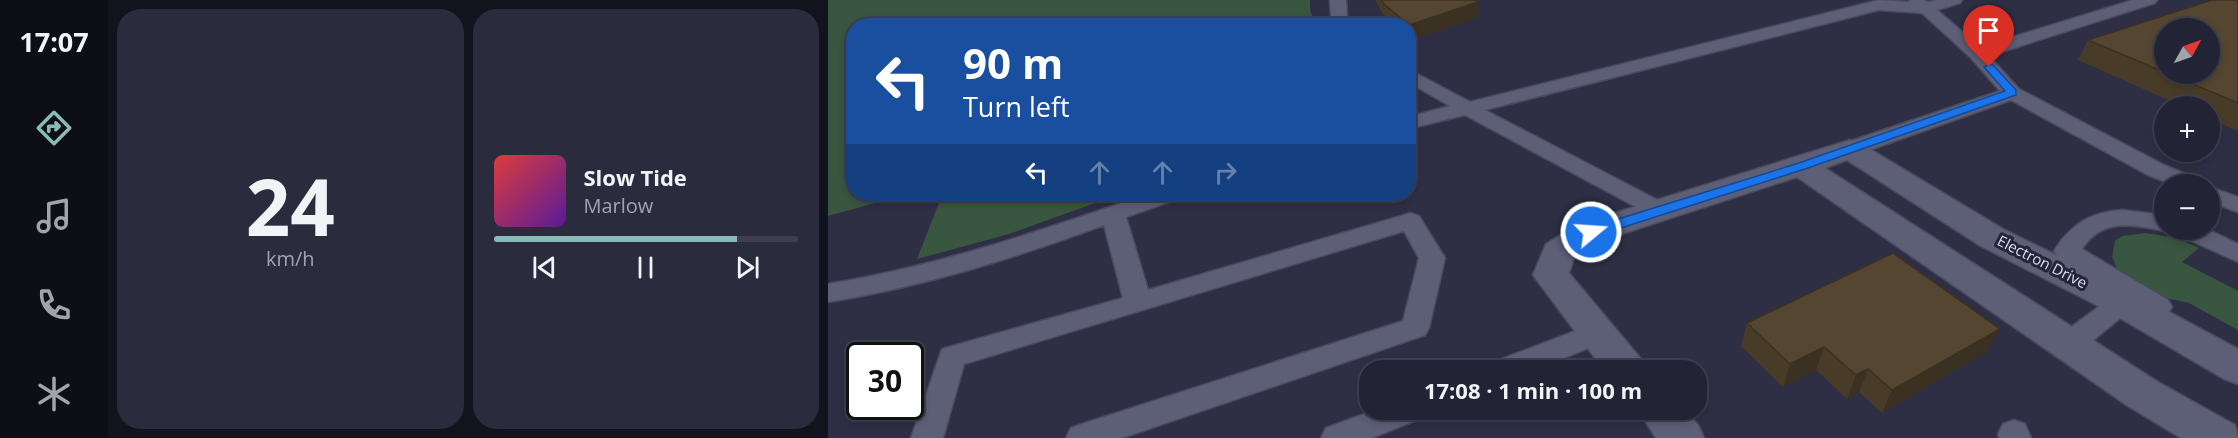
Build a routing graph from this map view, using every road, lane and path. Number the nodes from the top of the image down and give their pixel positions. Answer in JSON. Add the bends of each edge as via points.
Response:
{"nodes":[{"id":1,"x":1338,"y":0,"type":"edge"},
{"id":2,"x":1954,"y":0,"type":"edge"},
{"id":3,"x":2149,"y":0,"type":"edge"},
{"id":4,"x":1918,"y":4,"type":"edge"},
{"id":5,"x":1339,"y":18,"type":"edge"},
{"id":6,"x":1977,"y":54,"type":"junction"},
{"id":7,"x":1416,"y":79,"type":"edge"},
{"id":8,"x":2012,"y":93,"type":"junction"},
{"id":9,"x":1467,"y":108,"type":"junction"},
{"id":10,"x":1416,"y":121,"type":"edge"},
{"id":11,"x":1850,"y":149,"type":"junction"},
{"id":12,"x":1801,"y":166,"type":"junction"},
{"id":13,"x":2165,"y":174,"type":"edge"},
{"id":14,"x":2220,"y":198,"type":"edge"},
{"id":15,"x":1148,"y":201,"type":"edge"},
{"id":16,"x":2238,"y":205,"type":"edge"},
{"id":17,"x":1659,"y":210,"type":"junction"},
{"id":18,"x":1113,"y":213,"type":"junction"},
{"id":19,"x":2154,"y":221,"type":"edge"},
{"id":20,"x":2210,"y":240,"type":"edge"},
{"id":21,"x":2238,"y":254,"type":"edge"},
{"id":22,"x":828,"y":293,"type":"edge"},
{"id":23,"x":2130,"y":299,"type":"junction"},
{"id":24,"x":1138,"y":303,"type":"junction"},
{"id":25,"x":1596,"y":334,"type":"junction"},
{"id":26,"x":2069,"y":344,"type":"junction"},
{"id":27,"x":2238,"y":351,"type":"edge"},
{"id":28,"x":1530,"y":360,"type":"edge"},
{"id":29,"x":1618,"y":360,"type":"edge"},
{"id":30,"x":2238,"y":368,"type":"edge"},
{"id":31,"x":1383,"y":420,"type":"edge"},
{"id":32,"x":1667,"y":420,"type":"edge"},
{"id":33,"x":927,"y":438,"type":"edge"},
{"id":34,"x":1082,"y":438,"type":"edge"},
{"id":35,"x":1337,"y":438,"type":"edge"},
{"id":36,"x":1682,"y":438,"type":"edge"},
{"id":37,"x":2219,"y":438,"type":"edge"}],
"edges":[{"from":1,"to":5,"type":"lane"},
{"from":2,"to":4,"type":"lane"},
{"from":3,"to":6,"type":"lane"},
{"from":4,"to":6,"type":"lane"},
{"from":4,"to":9,"type":"lane","via":[[1879,4]]},
{"from":6,"to":8,"type":"lane"},
{"from":7,"to":9,"type":"lane"},
{"from":8,"to":11,"type":"lane"},
{"from":8,"to":13,"type":"lane"},
{"from":9,"to":10,"type":"lane"},
{"from":9,"to":17,"type":"lane"},
{"from":11,"to":12,"type":"street"},
{"from":11,"to":23,"type":"street","name":"Electron Drive","via":[[1991,237]]},
{"from":12,"to":17,"type":"street"},
{"from":12,"to":26,"type":"street"},
{"from":14,"to":16,"type":"lane"},
{"from":15,"to":18,"type":"lane"},
{"from":17,"to":25,"type":"street","via":[[1591,232],[1558,252],[1551,275]]},
{"from":18,"to":22,"type":"lane","via":[[969,263],[878,286]]},
{"from":18,"to":24,"type":"lane"},
{"from":19,"to":23,"type":"lane","via":[[2135,216],[2101,219],[2074,238],[2067,251]]},
{"from":20,"to":21,"type":"lane"},
{"from":23,"to":26,"type":"lane"},
{"from":23,"to":27,"type":"lane"},
{"from":23,"to":30,"type":"street","name":"Electron Drive"},
{"from":24,"to":33,"type":"lane","via":[[952,357]]},
{"from":24,"to":34,"type":"lane","via":[[1410,221],[1432,258],[1415,328]]},
{"from":25,"to":28,"type":"lane"},
{"from":25,"to":29,"type":"street"},
{"from":26,"to":37,"type":"street","via":[[2143,394]]},
{"from":31,"to":35,"type":"lane"},
{"from":32,"to":36,"type":"street"}]}
